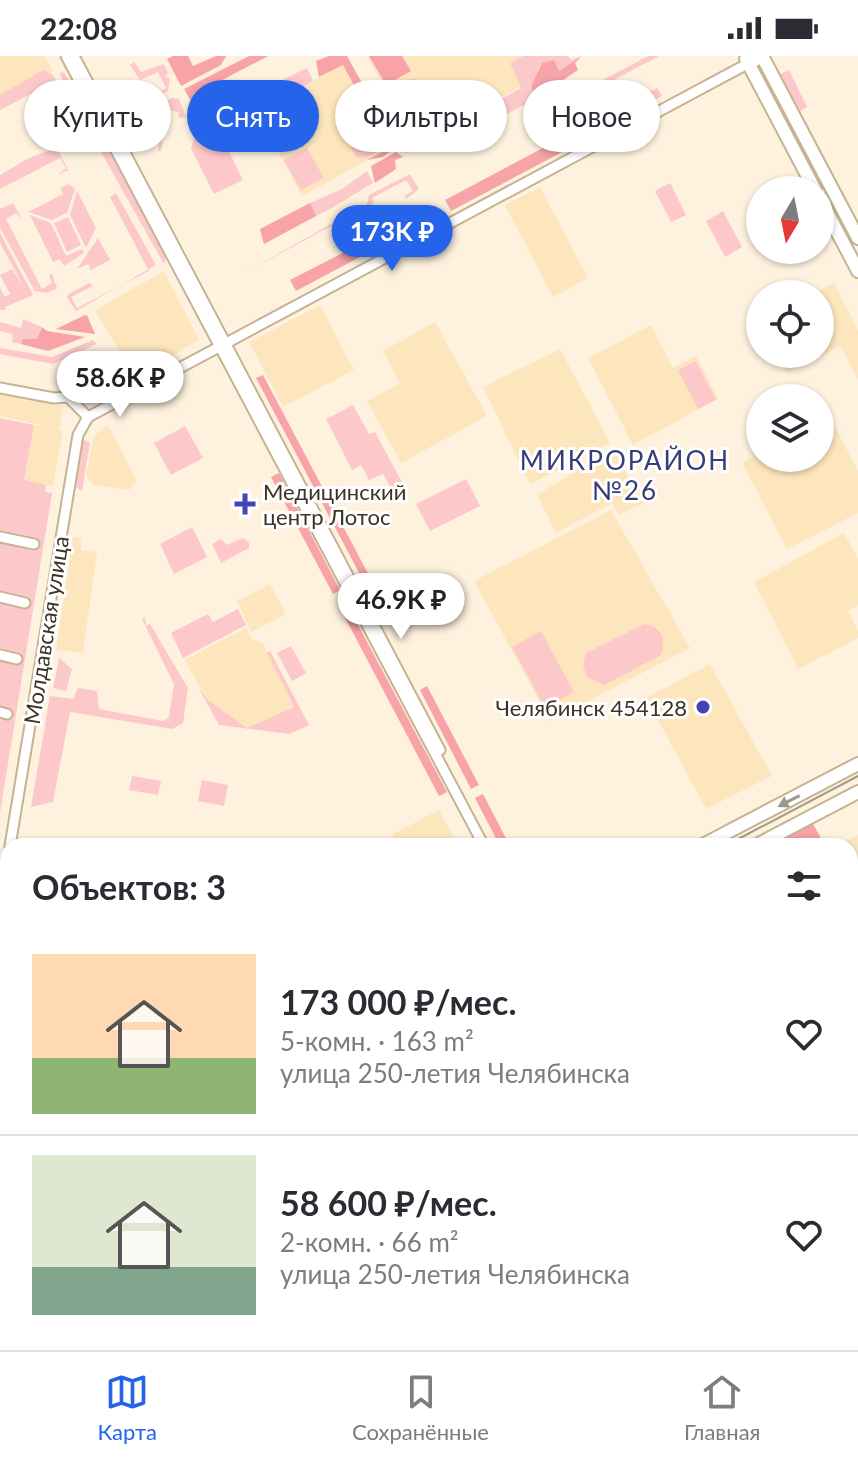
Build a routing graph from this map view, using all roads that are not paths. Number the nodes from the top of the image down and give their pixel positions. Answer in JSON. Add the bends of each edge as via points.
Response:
{"nodes":[{"id":1,"x":66,"y":56,"type":"edge"},
{"id":2,"x":74,"y":56,"type":"edge"},
{"id":3,"x":762,"y":56,"type":"edge"},
{"id":4,"x":747,"y":60,"type":"edge"},
{"id":5,"x":80,"y":80,"type":"edge"},
{"id":6,"x":85,"y":80,"type":"edge"},
{"id":7,"x":121,"y":152,"type":"edge"},
{"id":8,"x":808,"y":176,"type":"edge"},
{"id":9,"x":834,"y":226,"type":"edge"},
{"id":10,"x":858,"y":238,"type":"edge"},
{"id":11,"x":858,"y":271,"type":"edge"},
{"id":12,"x":224,"y":345,"type":"junction"},
{"id":13,"x":0,"y":388,"type":"edge"},
{"id":14,"x":136,"y":392,"type":"junction"},
{"id":15,"x":68,"y":397,"type":"junction"},
{"id":16,"x":88,"y":417,"type":"junction"},
{"id":17,"x":0,"y":537,"type":"edge"},
{"id":18,"x":34,"y":544,"type":"dead end"},
{"id":19,"x":0,"y":597,"type":"edge"},
{"id":20,"x":25,"y":603,"type":"dead end"},
{"id":21,"x":0,"y":655,"type":"edge"},
{"id":22,"x":17,"y":659,"type":"dead end"},
{"id":23,"x":858,"y":764,"type":"edge"},
{"id":24,"x":858,"y":792,"type":"edge"},
{"id":25,"x":462,"y":798,"type":"junction"},
{"id":26,"x":11,"y":838,"type":"edge"},
{"id":27,"x":480,"y":838,"type":"edge"},
{"id":28,"x":486,"y":838,"type":"edge"},
{"id":29,"x":716,"y":838,"type":"edge"},
{"id":30,"x":770,"y":838,"type":"edge"}],
"edges":[{"from":1,"to":5,"type":"street"},
{"from":2,"to":6,"type":"street"},
{"from":3,"to":4,"type":"main road"},
{"from":3,"to":10,"type":"main road"},
{"from":4,"to":8,"type":"main road"},
{"from":4,"to":12,"type":"street"},
{"from":7,"to":12,"type":"street"},
{"from":9,"to":11,"type":"main road"},
{"from":12,"to":14,"type":"street"},
{"from":12,"to":25,"type":"street"},
{"from":13,"to":15,"type":"street"},
{"from":14,"to":15,"type":"street"},
{"from":14,"to":16,"type":"street"},
{"from":15,"to":16,"type":"street"},
{"from":16,"to":26,"type":"street","name":"Молдавская улица","via":[[78,435]]},
{"from":17,"to":18,"type":"street"},
{"from":19,"to":20,"type":"street"},
{"from":21,"to":22,"type":"street"},
{"from":23,"to":29,"type":"main road","one_way":true},
{"from":24,"to":30,"type":"main road"},
{"from":25,"to":27,"type":"street"},
{"from":25,"to":28,"type":"street"}]}
